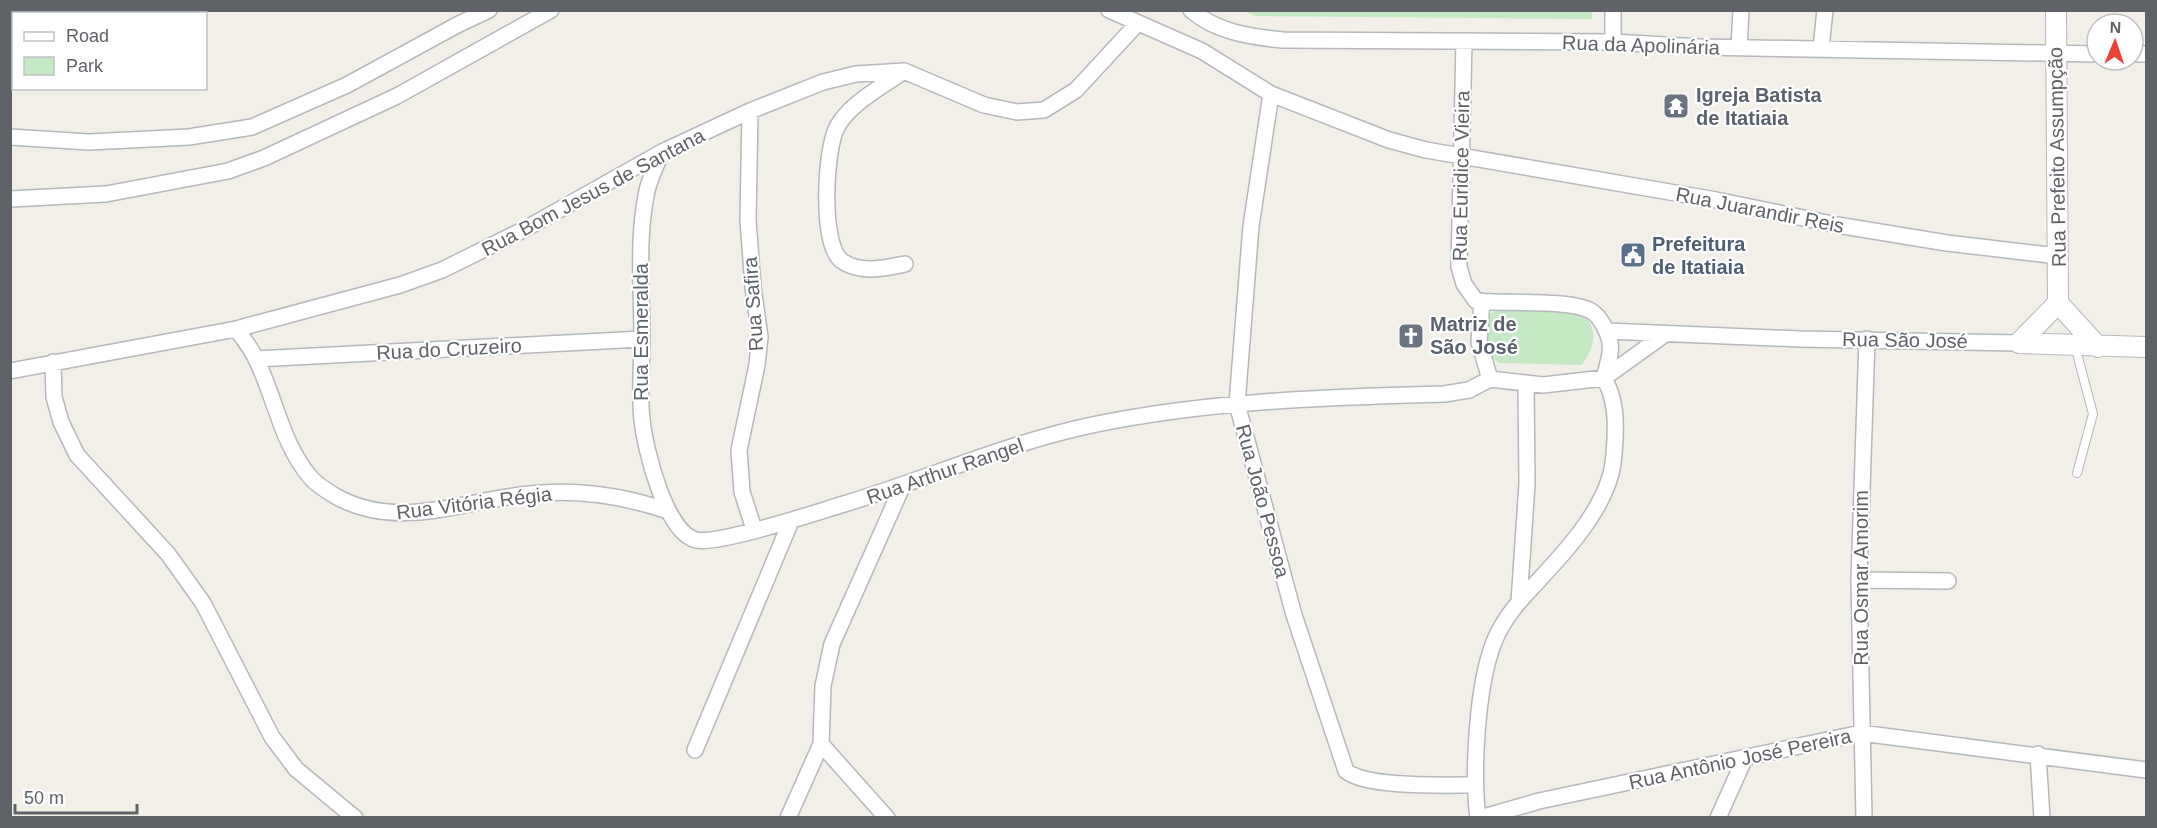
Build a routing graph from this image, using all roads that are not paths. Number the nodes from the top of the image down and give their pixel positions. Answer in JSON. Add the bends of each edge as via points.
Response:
{"nodes":[{"id":1,"x":489,"y":10,"type":"edge"},
{"id":2,"x":551,"y":10,"type":"edge"},
{"id":3,"x":1110,"y":10,"type":"edge"},
{"id":4,"x":1191,"y":10,"type":"edge"},
{"id":5,"x":1613,"y":10,"type":"edge"},
{"id":6,"x":1741,"y":10,"type":"edge"},
{"id":7,"x":1825,"y":10,"type":"edge"},
{"id":8,"x":2056,"y":10,"type":"edge"},
{"id":9,"x":457,"y":17,"type":"edge"},
{"id":10,"x":1137,"y":24,"type":"junction"},
{"id":11,"x":1464,"y":41,"type":"junction"},
{"id":12,"x":1613,"y":42,"type":"junction"},
{"id":13,"x":1739,"y":47,"type":"junction"},
{"id":14,"x":1821,"y":48,"type":"junction"},
{"id":15,"x":2056,"y":54,"type":"junction"},
{"id":16,"x":2085,"y":54,"type":"edge"},
{"id":17,"x":904,"y":71,"type":"junction"},
{"id":18,"x":1271,"y":94,"type":"junction"},
{"id":19,"x":750,"y":111,"type":"junction"},
{"id":20,"x":10,"y":137,"type":"edge"},
{"id":21,"x":662,"y":152,"type":"junction"},
{"id":22,"x":1462,"y":158,"type":"junction"},
{"id":23,"x":10,"y":199,"type":"edge"},
{"id":24,"x":2058,"y":256,"type":"junction"},
{"id":25,"x":905,"y":264,"type":"dead end"},
{"id":26,"x":1482,"y":302,"type":"junction"},
{"id":27,"x":2058,"y":303,"type":"junction"},
{"id":28,"x":236,"y":328,"type":"junction"},
{"id":29,"x":1607,"y":331,"type":"junction"},
{"id":30,"x":1664,"y":335,"type":"junction"},
{"id":31,"x":642,"y":339,"type":"junction"},
{"id":32,"x":1867,"y":339,"type":"junction"},
{"id":33,"x":2019,"y":343,"type":"junction"},
{"id":34,"x":2075,"y":346,"type":"junction"},
{"id":35,"x":2098,"y":347,"type":"junction"},
{"id":36,"x":2146,"y":347,"type":"edge"},
{"id":37,"x":256,"y":359,"type":"junction"},
{"id":38,"x":53,"y":362,"type":"junction"},
{"id":39,"x":10,"y":371,"type":"edge"},
{"id":40,"x":1604,"y":378,"type":"junction"},
{"id":41,"x":1490,"y":379,"type":"junction"},
{"id":42,"x":1526,"y":385,"type":"junction"},
{"id":43,"x":1237,"y":404,"type":"junction"},
{"id":44,"x":2077,"y":472,"type":"dead end"},
{"id":45,"x":902,"y":487,"type":"junction"},
{"id":46,"x":668,"y":511,"type":"junction"},
{"id":47,"x":790,"y":521,"type":"junction"},
{"id":48,"x":754,"y":529,"type":"junction"},
{"id":49,"x":1859,"y":580,"type":"junction"},
{"id":50,"x":1948,"y":581,"type":"dead end"},
{"id":51,"x":1519,"y":602,"type":"junction"},
{"id":52,"x":1861,"y":733,"type":"junction"},
{"id":53,"x":821,"y":744,"type":"junction"},
{"id":54,"x":694,"y":750,"type":"dead end"},
{"id":55,"x":2038,"y":754,"type":"junction"},
{"id":56,"x":1744,"y":760,"type":"junction"},
{"id":57,"x":2146,"y":770,"type":"edge"},
{"id":58,"x":1474,"y":785,"type":"junction"},
{"id":59,"x":356,"y":818,"type":"edge"},
{"id":60,"x":788,"y":818,"type":"edge"},
{"id":61,"x":887,"y":818,"type":"edge"},
{"id":62,"x":1479,"y":818,"type":"edge"},
{"id":63,"x":1718,"y":818,"type":"edge"},
{"id":64,"x":1864,"y":818,"type":"edge"},
{"id":65,"x":2042,"y":818,"type":"edge"}],
"edges":[{"from":1,"to":9,"type":"street"},
{"from":2,"to":23,"type":"street","via":[[397,96],[246,165],[184,181],[106,194]]},
{"from":3,"to":10,"type":"street","name":"Rua Juarandir Reis"},
{"from":4,"to":11,"type":"street","name":"Rua da Apolinária","via":[[1246,36]]},
{"from":5,"to":12,"type":"street"},
{"from":6,"to":13,"type":"street"},
{"from":7,"to":14,"type":"street"},
{"from":8,"to":15,"type":"street","name":"Rua Prefeito Assumpção"},
{"from":9,"to":20,"type":"street","via":[[347,86],[252,127],[189,137],[89,142]]},
{"from":10,"to":17,"type":"street","name":"Rua Bom Jesus de Santana","via":[[1076,90],[1044,110],[1017,112],[984,105]]},
{"from":10,"to":18,"type":"street","name":"Rua Juarandir Reis","via":[[1202,51]]},
{"from":11,"to":12,"type":"street","name":"Rua da Apolinária"},
{"from":11,"to":22,"type":"street","name":"Rua Euridice Vieira"},
{"from":12,"to":13,"type":"street","name":"Rua da Apolinária"},
{"from":13,"to":14,"type":"street","name":"Rua da Apolinária"},
{"from":14,"to":15,"type":"street","name":"Rua da Apolinária"},
{"from":15,"to":16,"type":"street","name":"Rua da Apolinária"},
{"from":15,"to":24,"type":"street","name":"Rua Prefeito Assumpção"},
{"from":17,"to":19,"type":"street","name":"Rua Bom Jesus de Santana","via":[[856,74],[823,82]]},
{"from":17,"to":25,"type":"street","via":[[852,110],[837,128],[829,156],[828,189],[831,240],[837,256],[851,266]]},
{"from":18,"to":22,"type":"street","name":"Rua Juarandir Reis","via":[[1389,140]]},
{"from":18,"to":43,"type":"street","name":"Rua João Pessoa","via":[[1251,226]]},
{"from":19,"to":21,"type":"street","name":"Rua Bom Jesus de Santana"},
{"from":19,"to":48,"type":"street","name":"Rua Safira","via":[[749,239],[760,337],[739,450],[742,492]]},
{"from":21,"to":28,"type":"street","name":"Rua Bom Jesus de Santana","via":[[525,229],[442,270],[351,300]]},
{"from":21,"to":31,"type":"street","name":"Rua Esmeralda","via":[[646,193],[641,231]]},
{"from":22,"to":24,"type":"street","name":"Rua Juarandir Reis","via":[[1716,200],[1837,225]]},
{"from":22,"to":26,"type":"street","name":"Rua Euridice Vieira","via":[[1460,267],[1472,297]]},
{"from":24,"to":27,"type":"street","name":"Rua Prefeito Assumpção"},
{"from":26,"to":29,"type":"street","via":[[1582,307],[1594,313]]},
{"from":26,"to":41,"type":"street","via":[[1479,342]]},
{"from":27,"to":33,"type":"street"},
{"from":27,"to":35,"type":"street"},
{"from":28,"to":37,"type":"street","name":"Rua Vitória Régia"},
{"from":28,"to":38,"type":"street","name":"Rua Bom Jesus de Santana"},
{"from":29,"to":30,"type":"street","name":"Rua São José"},
{"from":29,"to":40,"type":"street","via":[[1610,354]]},
{"from":30,"to":32,"type":"street","name":"Rua São José"},
{"from":30,"to":40,"type":"street"},
{"from":31,"to":37,"type":"street","name":"Rua do Cruzeiro"},
{"from":31,"to":46,"type":"street","name":"Rua Esmeralda","via":[[641,419],[648,454]]},
{"from":32,"to":33,"type":"street","name":"Rua São José"},
{"from":32,"to":49,"type":"street","name":"Rua Osmar Amorim"},
{"from":33,"to":34,"type":"street","name":"Rua São José"},
{"from":34,"to":35,"type":"street","name":"Rua São José"},
{"from":34,"to":44,"type":"lane","via":[[2093,414]]},
{"from":35,"to":36,"type":"street","name":"Rua São José"},
{"from":37,"to":46,"type":"street","name":"Rua Vitória Régia","via":[[283,433],[298,460],[313,480],[357,506],[387,514],[410,513],[514,496],[575,493],[635,500]]},
{"from":38,"to":39,"type":"street","name":"Rua Bom Jesus de Santana"},
{"from":38,"to":59,"type":"street","via":[[54,397],[77,454],[168,554],[203,603],[272,737],[296,769]]},
{"from":40,"to":42,"type":"street"},
{"from":40,"to":51,"type":"street","via":[[1612,392],[1616,414],[1610,478],[1587,520]]},
{"from":41,"to":42,"type":"street"},
{"from":41,"to":43,"type":"street","name":"Rua Arthur Rangel","via":[[1469,390],[1444,394]]},
{"from":42,"to":51,"type":"street","via":[[1527,484]]},
{"from":43,"to":45,"type":"street","name":"Rua Arthur Rangel","via":[[1090,426],[978,459]]},
{"from":43,"to":58,"type":"street","name":"Rua João Pessoa","via":[[1294,615],[1346,771],[1353,777],[1393,783]]},
{"from":45,"to":47,"type":"street","name":"Rua Arthur Rangel"},
{"from":45,"to":53,"type":"street","via":[[832,644],[823,686]]},
{"from":46,"to":48,"type":"street","name":"Rua Arthur Rangel","via":[[686,535],[697,540]]},
{"from":47,"to":48,"type":"street","name":"Rua Arthur Rangel"},
{"from":47,"to":54,"type":"street"},
{"from":49,"to":50,"type":"street"},
{"from":49,"to":52,"type":"street","name":"Rua Osmar Amorim"},
{"from":51,"to":58,"type":"street","via":[[1505,619],[1487,665]]},
{"from":52,"to":55,"type":"street","name":"Rua Antônio José Pereira"},
{"from":52,"to":56,"type":"street","name":"Rua Antônio José Pereira"},
{"from":52,"to":64,"type":"street","name":"Rua Osmar Amorim"},
{"from":53,"to":60,"type":"street"},
{"from":53,"to":61,"type":"street"},
{"from":55,"to":57,"type":"street","name":"Rua Antônio José Pereira"},
{"from":55,"to":65,"type":"street"},
{"from":56,"to":62,"type":"street","name":"Rua Antônio José Pereira","via":[[1550,799]]},
{"from":56,"to":63,"type":"street"},
{"from":58,"to":62,"type":"street"}]}
